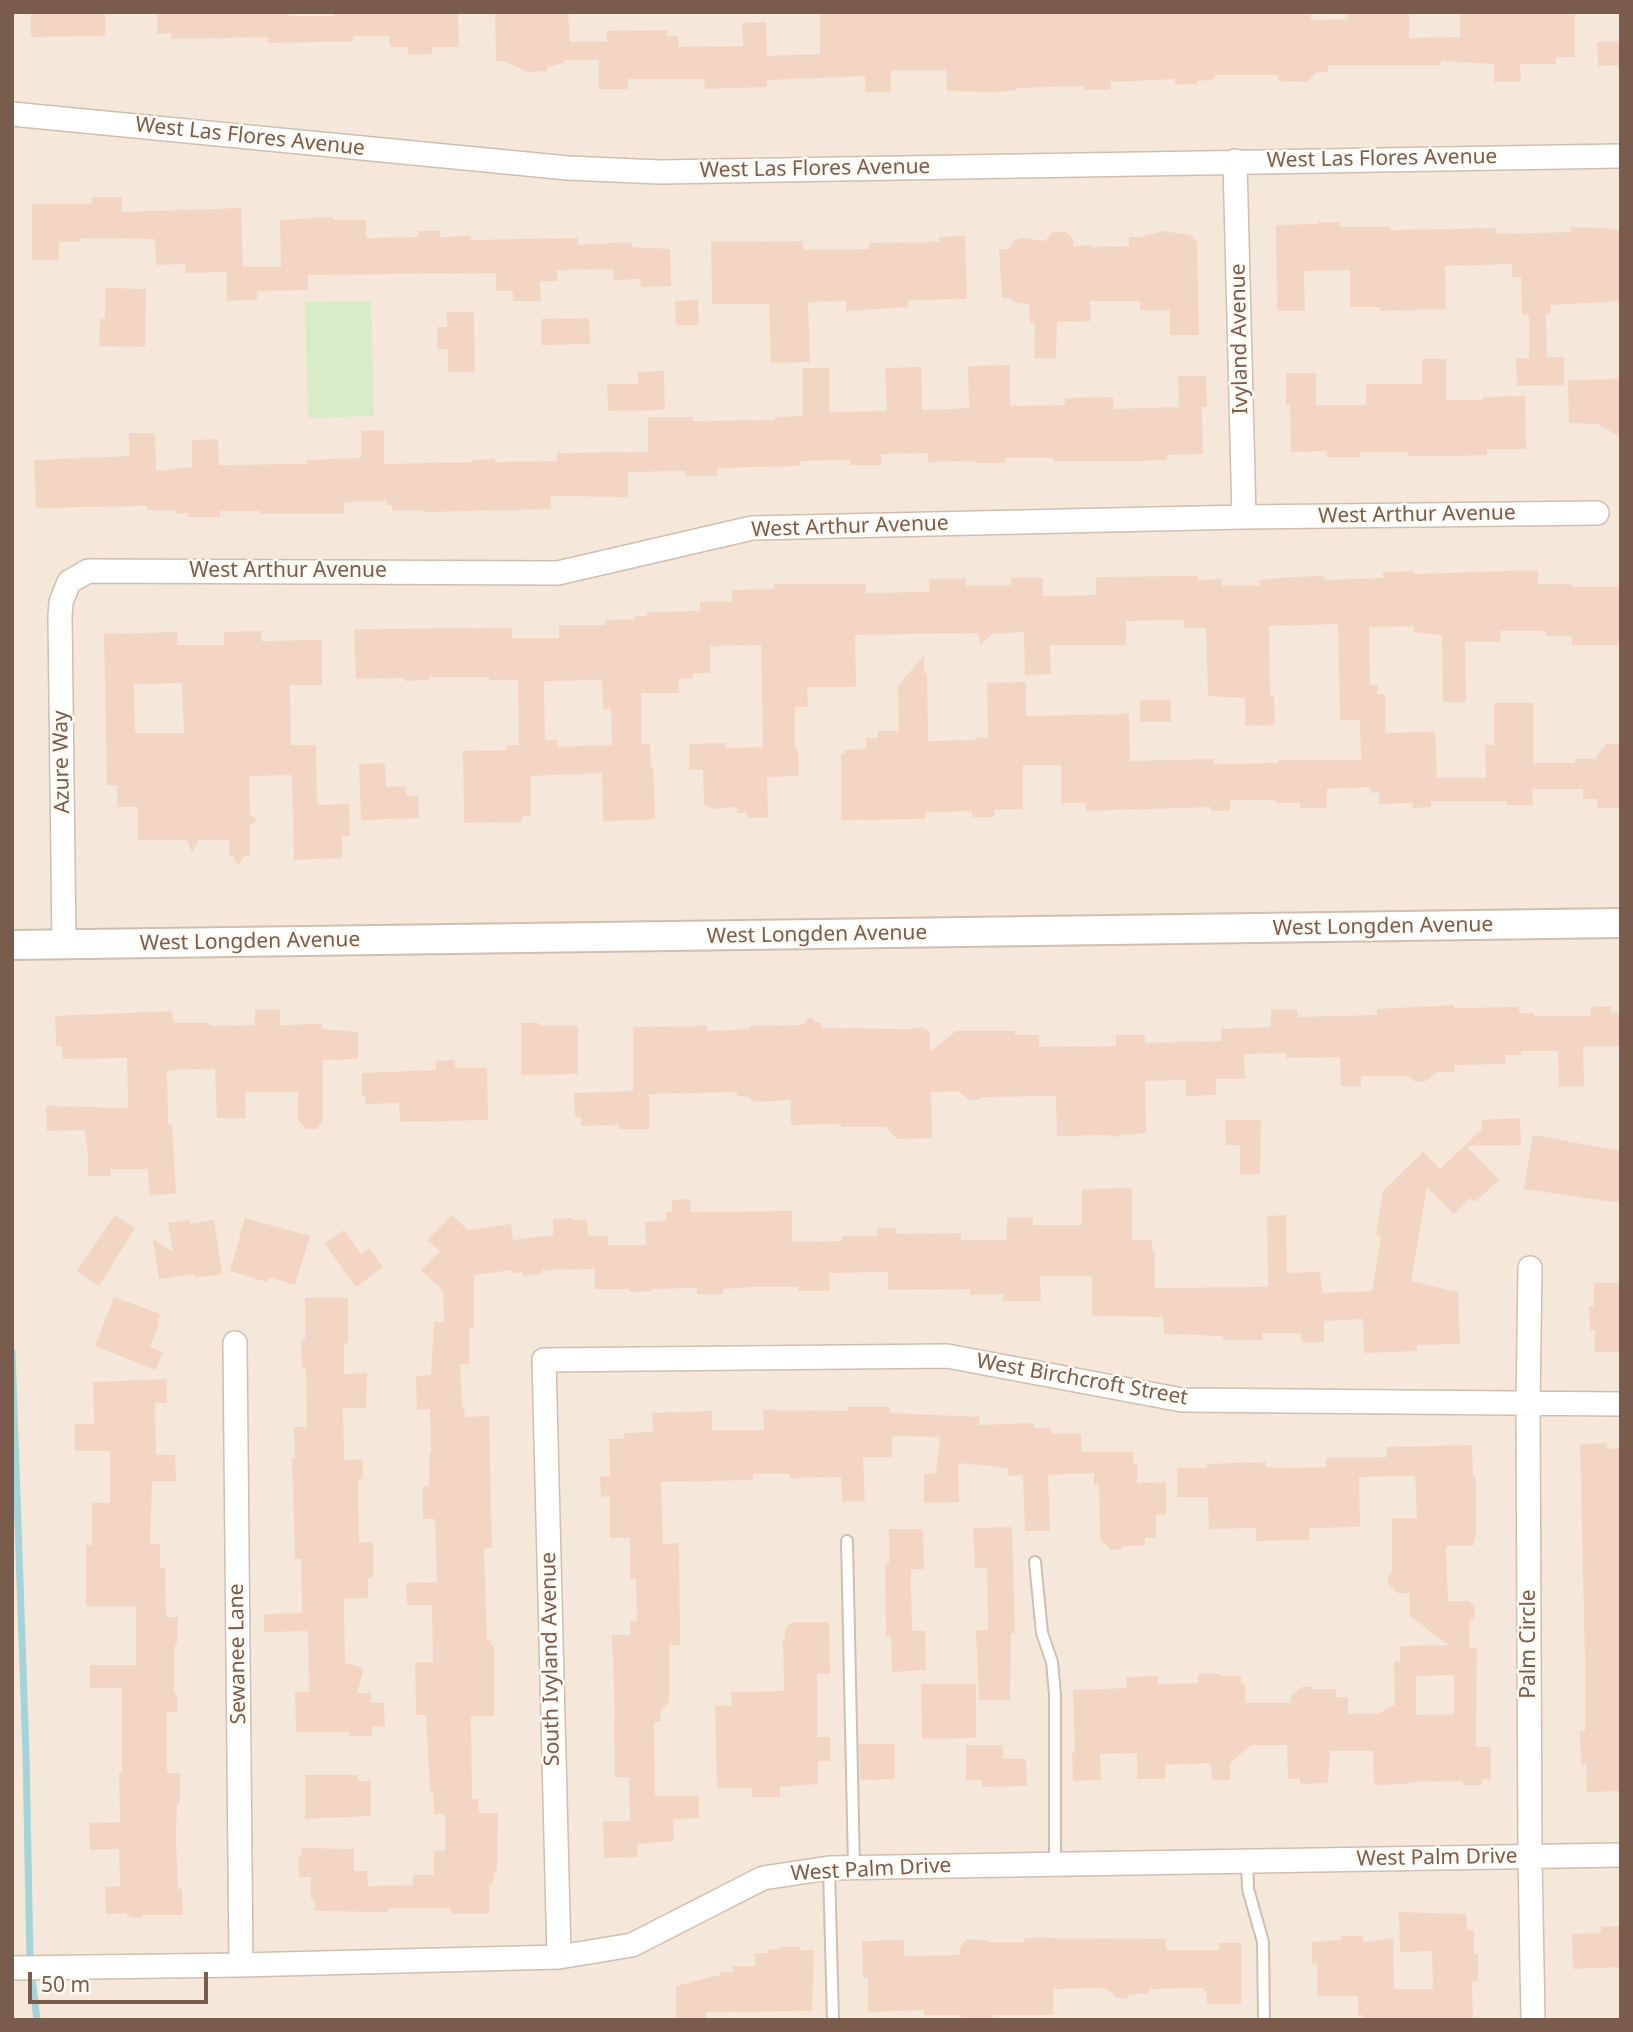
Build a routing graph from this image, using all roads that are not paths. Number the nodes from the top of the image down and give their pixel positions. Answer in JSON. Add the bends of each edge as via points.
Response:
{"nodes":[{"id":1,"x":12,"y":114,"type":"edge"},
{"id":2,"x":1621,"y":156,"type":"edge"},
{"id":3,"x":1235,"y":161,"type":"junction"},
{"id":4,"x":1597,"y":513,"type":"dead end"},
{"id":5,"x":1244,"y":516,"type":"junction"},
{"id":6,"x":69,"y":582,"type":"joint"},
{"id":7,"x":1621,"y":923,"type":"edge"},
{"id":8,"x":13,"y":945,"type":"edge"},
{"id":9,"x":64,"y":945,"type":"junction"},
{"id":10,"x":1530,"y":1268,"type":"dead end"},
{"id":11,"x":235,"y":1343,"type":"dead end"},
{"id":12,"x":544,"y":1360,"type":"joint"},
{"id":13,"x":1621,"y":1404,"type":"edge"},
{"id":14,"x":1528,"y":1405,"type":"junction"},
{"id":15,"x":847,"y":1542,"type":"dead end"},
{"id":16,"x":1035,"y":1562,"type":"dead end"},
{"id":17,"x":1621,"y":1855,"type":"edge"},
{"id":18,"x":1530,"y":1857,"type":"junction"},
{"id":19,"x":1247,"y":1861,"type":"junction"},
{"id":20,"x":1055,"y":1864,"type":"junction"},
{"id":21,"x":854,"y":1867,"type":"junction"},
{"id":22,"x":829,"y":1868,"type":"junction"},
{"id":23,"x":559,"y":1957,"type":"junction"},
{"id":24,"x":241,"y":1965,"type":"junction"},
{"id":25,"x":12,"y":1968,"type":"edge"},
{"id":26,"x":833,"y":2020,"type":"edge"},
{"id":27,"x":1264,"y":2020,"type":"edge"},
{"id":28,"x":1533,"y":2020,"type":"edge"}],
"edges":[{"from":1,"to":3,"type":"street","name":"West Las Flores Avenue","via":[[568,168],[660,172]]},
{"from":2,"to":3,"type":"street","name":"West Las Flores Avenue"},
{"from":3,"to":5,"type":"street","name":"Ivyland Avenue"},
{"from":4,"to":5,"type":"street","name":"West Arthur Avenue"},
{"from":5,"to":6,"type":"street","name":"West Arthur Avenue","via":[[752,528],[558,573],[126,570],[88,571]]},
{"from":6,"to":9,"type":"street","name":"Azure Way","via":[[61,602],[60,637]]},
{"from":7,"to":9,"type":"street","name":"West Longden Avenue"},
{"from":8,"to":9,"type":"street","name":"West Longden Avenue"},
{"from":10,"to":14,"type":"street","name":"Palm Circle"},
{"from":11,"to":24,"type":"street","name":"Sewanee Lane"},
{"from":12,"to":14,"type":"street","name":"West Birchcroft Street","via":[[947,1356],[1182,1400]]},
{"from":12,"to":23,"type":"street","name":"South Ivyland Avenue"},
{"from":13,"to":14,"type":"street","name":"West Birchcroft Street"},
{"from":14,"to":18,"type":"street","name":"Palm Circle"},
{"from":15,"to":21,"type":"lane"},
{"from":16,"to":20,"type":"lane","via":[[1042,1633],[1052,1662],[1055,1694]]},
{"from":17,"to":18,"type":"street","name":"West Palm Drive"},
{"from":18,"to":19,"type":"street","name":"West Palm Drive"},
{"from":18,"to":28,"type":"street","name":"Palm Circle"},
{"from":19,"to":20,"type":"street","name":"West Palm Drive"},
{"from":19,"to":27,"type":"lane","via":[[1248,1889],[1263,1942]]},
{"from":20,"to":21,"type":"street","name":"West Palm Drive"},
{"from":21,"to":22,"type":"street","name":"West Palm Drive"},
{"from":22,"to":23,"type":"street","name":"West Palm Drive","via":[[763,1878],[632,1945]]},
{"from":22,"to":26,"type":"lane"},
{"from":23,"to":24,"type":"street","name":"West Palm Drive"},
{"from":24,"to":25,"type":"street","name":"West Palm Drive"}]}
